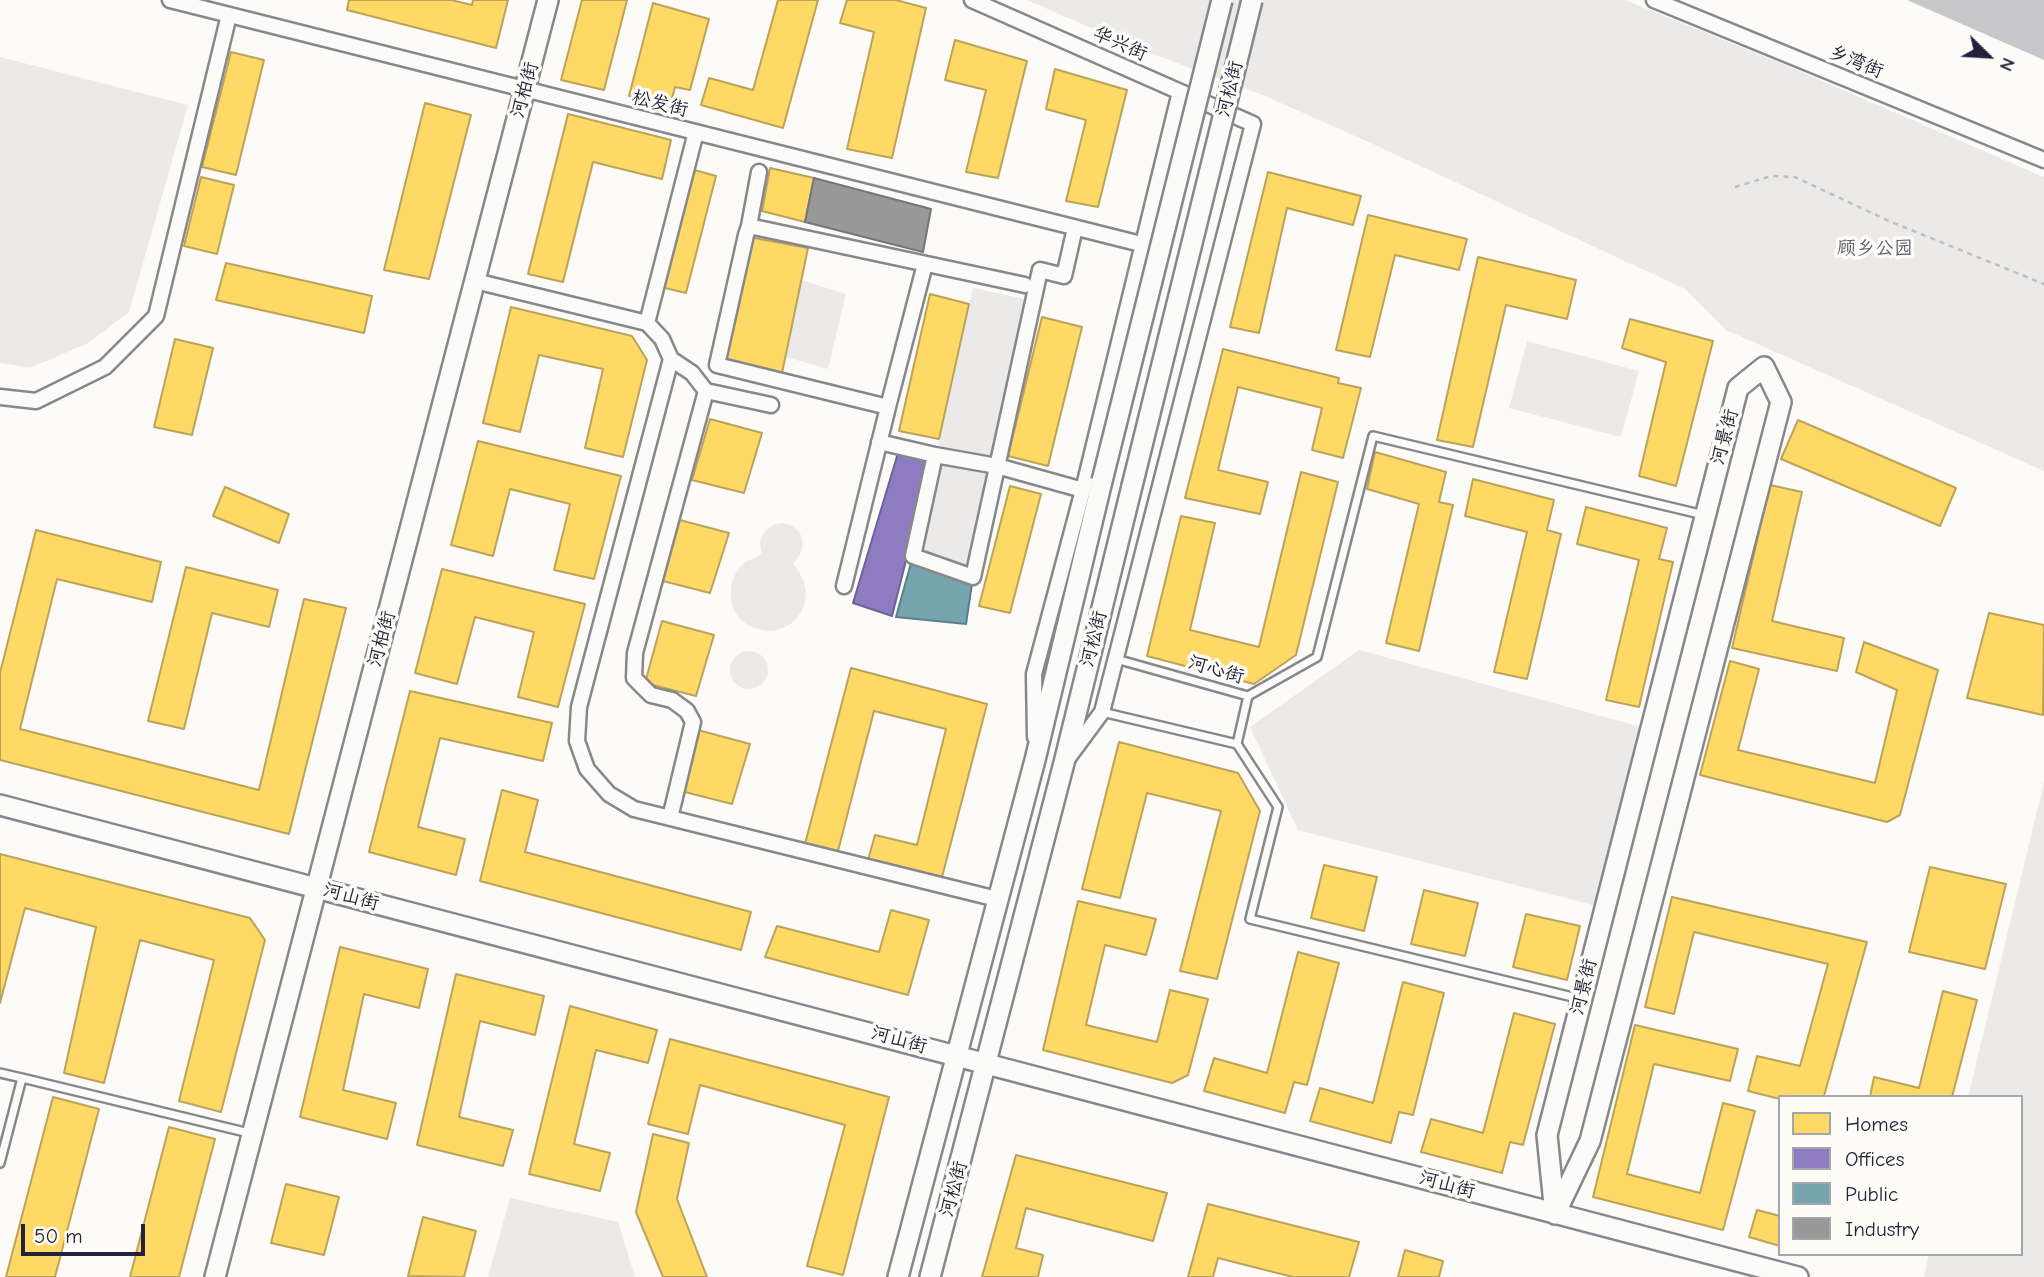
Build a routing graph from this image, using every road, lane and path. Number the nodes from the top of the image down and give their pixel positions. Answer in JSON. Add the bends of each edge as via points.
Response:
{"nodes":[{"id":1,"x":170,"y":0,"type":"edge"},
{"id":2,"x":548,"y":0,"type":"edge"},
{"id":3,"x":972,"y":0,"type":"edge"},
{"id":4,"x":1222,"y":0,"type":"edge"},
{"id":5,"x":1252,"y":0,"type":"edge"},
{"id":6,"x":1654,"y":0,"type":"edge"},
{"id":7,"x":229,"y":15,"type":"junction"},
{"id":8,"x":525,"y":89,"type":"junction"},
{"id":9,"x":1180,"y":92,"type":"junction"},
{"id":10,"x":696,"y":132,"type":"junction"},
{"id":11,"x":2044,"y":159,"type":"edge"},
{"id":12,"x":759,"y":172,"type":"dead end"},
{"id":13,"x":1735,"y":187,"type":"dead end"},
{"id":14,"x":749,"y":226,"type":"junction"},
{"id":15,"x":1075,"y":228,"type":"junction"},
{"id":16,"x":1141,"y":244,"type":"junction"},
{"id":17,"x":925,"y":264,"type":"junction"},
{"id":18,"x":475,"y":281,"type":"junction"},
{"id":19,"x":2044,"y":284,"type":"edge"},
{"id":20,"x":1025,"y":285,"type":"dead end"},
{"id":21,"x":647,"y":323,"type":"junction"},
{"id":22,"x":671,"y":359,"type":"junction"},
{"id":23,"x":706,"y":391,"type":"junction"},
{"id":24,"x":0,"y":397,"type":"edge"},
{"id":25,"x":771,"y":405,"type":"dead end"},
{"id":26,"x":888,"y":407,"type":"junction"},
{"id":27,"x":879,"y":442,"type":"junction"},
{"id":28,"x":935,"y":455,"type":"junction"},
{"id":29,"x":997,"y":466,"type":"junction"},
{"id":30,"x":1083,"y":489,"type":"junction"},
{"id":31,"x":1705,"y":516,"type":"junction"},
{"id":32,"x":844,"y":586,"type":"dead end"},
{"id":33,"x":1116,"y":659,"type":"junction"},
{"id":34,"x":1248,"y":695,"type":"junction"},
{"id":35,"x":1102,"y":712,"type":"junction"},
{"id":36,"x":1237,"y":744,"type":"junction"},
{"id":37,"x":1035,"y":760,"type":"junction"},
{"id":38,"x":1064,"y":763,"type":"junction"},
{"id":39,"x":0,"y":805,"type":"edge"},
{"id":40,"x":670,"y":818,"type":"junction"},
{"id":41,"x":317,"y":888,"type":"junction"},
{"id":42,"x":998,"y":899,"type":"junction"},
{"id":43,"x":1581,"y":999,"type":"junction"},
{"id":44,"x":958,"y":1056,"type":"junction"},
{"id":45,"x":987,"y":1064,"type":"junction"},
{"id":46,"x":0,"y":1073,"type":"edge"},
{"id":47,"x":22,"y":1078,"type":"junction"},
{"id":48,"x":253,"y":1134,"type":"junction"},
{"id":49,"x":0,"y":1163,"type":"edge"},
{"id":50,"x":1555,"y":1214,"type":"junction"},
{"id":51,"x":215,"y":1277,"type":"edge"},
{"id":52,"x":898,"y":1277,"type":"edge"},
{"id":53,"x":930,"y":1277,"type":"edge"},
{"id":54,"x":1798,"y":1277,"type":"edge"}],
"edges":[{"from":1,"to":7,"type":"street","name":"松发街"},
{"from":2,"to":8,"type":"street","name":"河柏街"},
{"from":3,"to":9,"type":"street","name":"华兴街"},
{"from":4,"to":37,"type":"street","name":"河松街","bridge":true},
{"from":5,"to":38,"type":"street","name":"河松街","bridge":true},
{"from":6,"to":11,"type":"street","name":"乡湾街"},
{"from":7,"to":8,"type":"street","name":"松发街"},
{"from":7,"to":24,"type":"street","via":[[156,316],[104,367],[36,401]]},
{"from":8,"to":10,"type":"street","name":"松发街"},
{"from":8,"to":18,"type":"street","name":"河柏街"},
{"from":9,"to":16,"type":"street"},
{"from":9,"to":33,"type":"street","name":"华兴街","via":[[1253,124]]},
{"from":10,"to":15,"type":"street","name":"松发街"},
{"from":10,"to":21,"type":"street"},
{"from":12,"to":14,"type":"street"},
{"from":13,"to":19,"type":"path","via":[[1771,176],[1795,177]]},
{"from":14,"to":17,"type":"street"},
{"from":14,"to":26,"type":"street","via":[[717,365]]},
{"from":15,"to":16,"type":"street","name":"松发街"},
{"from":15,"to":29,"type":"street","via":[[1064,276],[1040,270]]},
{"from":16,"to":30,"type":"street"},
{"from":17,"to":20,"type":"street"},
{"from":17,"to":26,"type":"street"},
{"from":18,"to":21,"type":"street"},
{"from":18,"to":41,"type":"street","name":"河柏街"},
{"from":21,"to":22,"type":"street","via":[[662,339]]},
{"from":22,"to":23,"type":"street","via":[[692,373]]},
{"from":22,"to":40,"type":"street","via":[[579,708],[577,741],[587,769],[609,794],[634,808]]},
{"from":23,"to":25,"type":"street"},
{"from":23,"to":40,"type":"street","via":[[635,653],[635,678],[651,695],[672,700],[687,711],[693,722]]},
{"from":26,"to":27,"type":"street"},
{"from":27,"to":28,"type":"street"},
{"from":27,"to":32,"type":"street"},
{"from":28,"to":29,"type":"street"},
{"from":28,"to":29,"type":"street","via":[[913,556],[973,577]]},
{"from":29,"to":30,"type":"street"},
{"from":30,"to":37,"type":"street","via":[[1034,674]]},
{"from":31,"to":34,"type":"lane","via":[[1373,436],[1317,657]]},
{"from":31,"to":43,"type":"street","name":"河景街"},
{"from":31,"to":50,"type":"street","name":"河景街","via":[[1738,388],[1764,367],[1781,402],[1590,1141]]},
{"from":33,"to":34,"type":"lane","name":"河心街"},
{"from":33,"to":35,"type":"street"},
{"from":34,"to":36,"type":"lane","name":"河心街"},
{"from":35,"to":36,"type":"lane"},
{"from":35,"to":38,"type":"street"},
{"from":36,"to":43,"type":"lane","via":[[1278,807],[1250,919]]},
{"from":37,"to":42,"type":"street","name":"河松街"},
{"from":38,"to":45,"type":"street","name":"河松街"},
{"from":39,"to":41,"type":"street","name":"河山街"},
{"from":40,"to":42,"type":"street"},
{"from":41,"to":44,"type":"street","name":"河山街"},
{"from":41,"to":48,"type":"street","name":"河柏街"},
{"from":42,"to":44,"type":"street","name":"河松街"},
{"from":43,"to":50,"type":"street","name":"河景街","via":[[1548,1135]]},
{"from":44,"to":45,"type":"street","name":"河山街"},
{"from":44,"to":52,"type":"street","name":"河松街"},
{"from":45,"to":50,"type":"street","name":"河山街"},
{"from":45,"to":53,"type":"street","name":"河松街"},
{"from":46,"to":47,"type":"lane"},
{"from":47,"to":48,"type":"lane"},
{"from":47,"to":49,"type":"lane"},
{"from":48,"to":51,"type":"street","name":"河柏街"},
{"from":50,"to":54,"type":"street","name":"河山街"}]}
